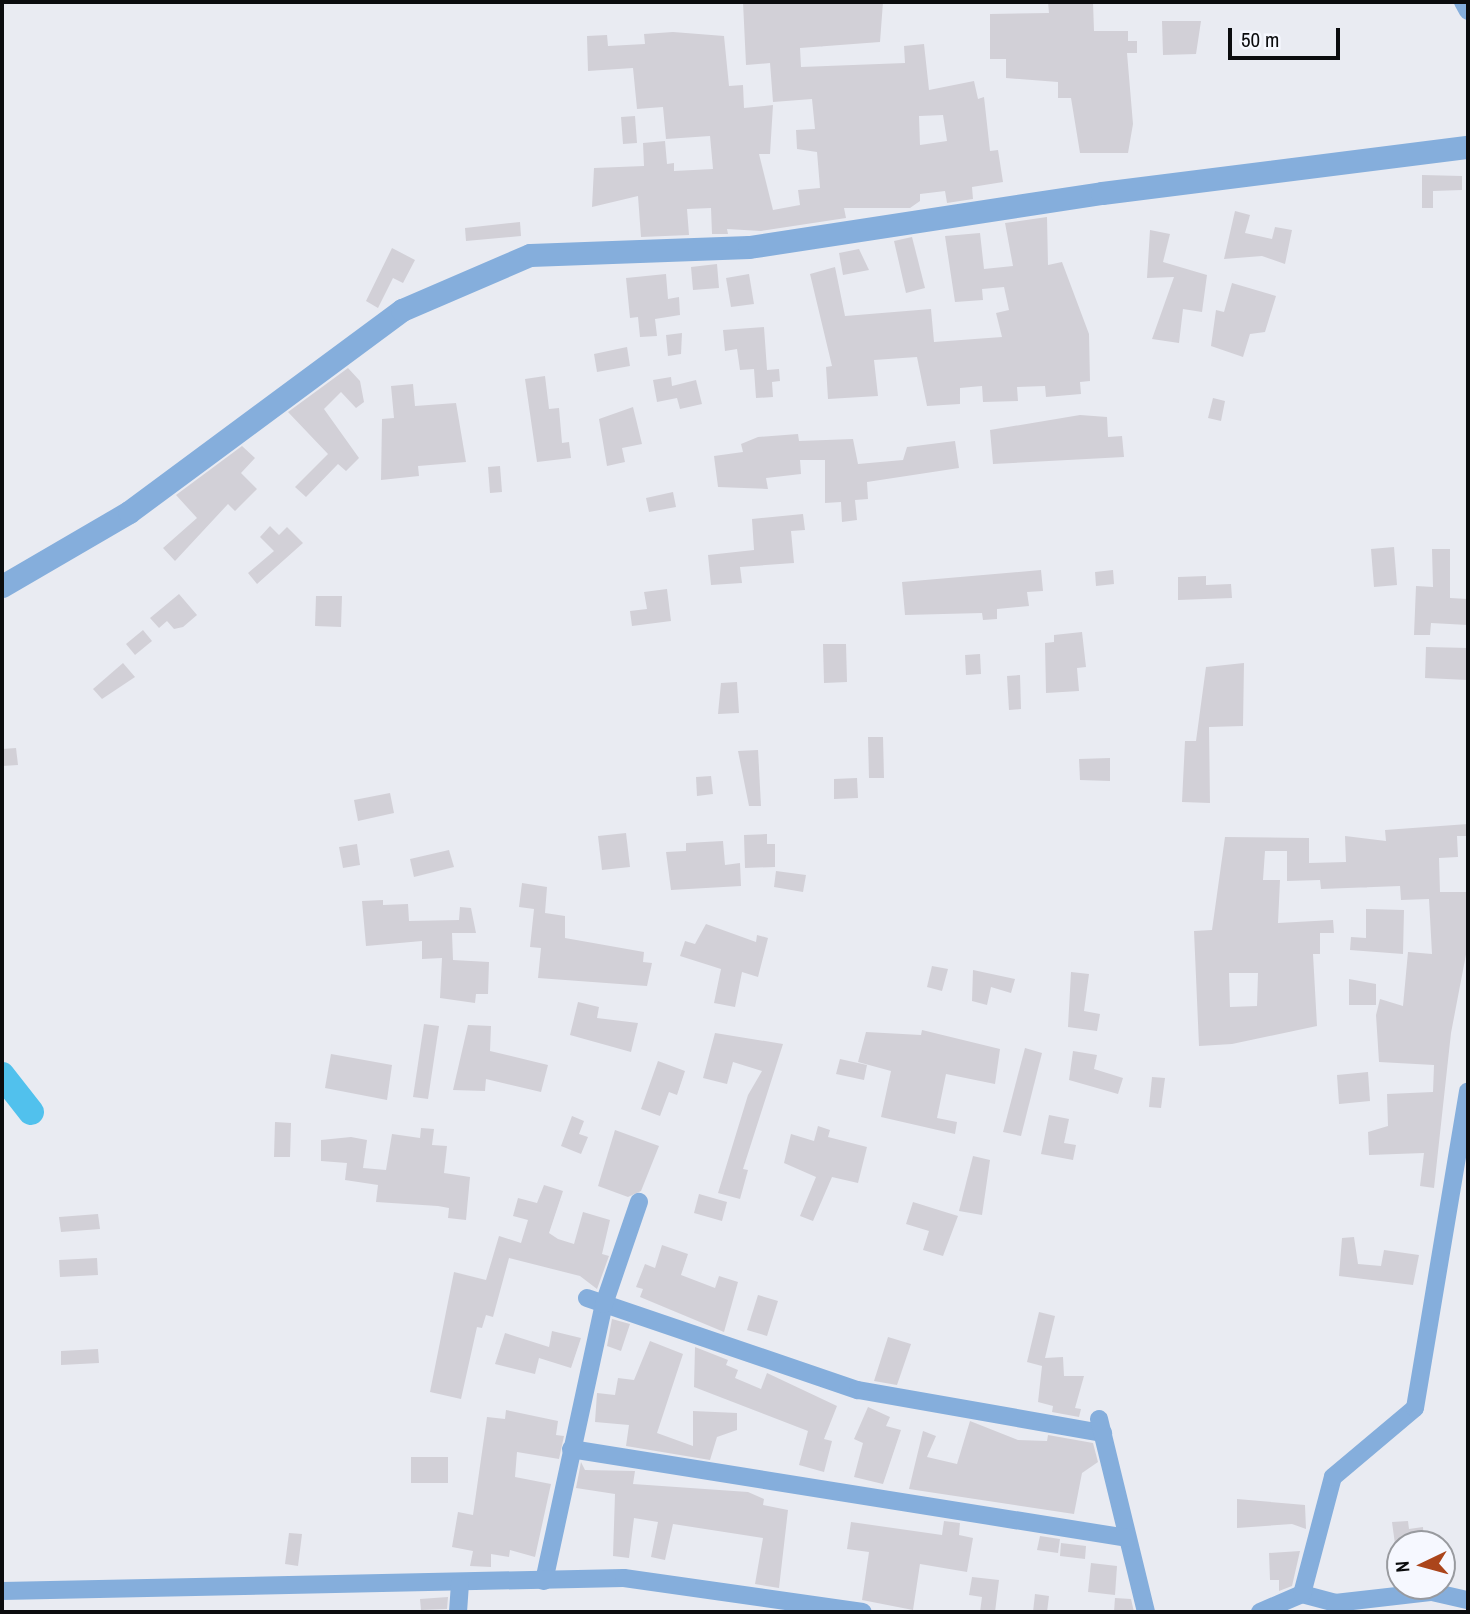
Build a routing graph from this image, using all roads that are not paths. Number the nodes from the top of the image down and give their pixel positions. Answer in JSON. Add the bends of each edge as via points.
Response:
{"nodes":[{"id":1,"x":1463,"y":2,"type":"edge"},
{"id":2,"x":1468,"y":11,"type":"edge"},
{"id":3,"x":1468,"y":147,"type":"edge"},
{"id":4,"x":2,"y":586,"type":"edge"},
{"id":5,"x":1468,"y":1091,"type":"edge"},
{"id":6,"x":639,"y":1202,"type":"dead end"},
{"id":7,"x":596,"y":1301,"type":"junction"},
{"id":8,"x":572,"y":1450,"type":"junction"},
{"id":9,"x":1127,"y":1538,"type":"junction"},
{"id":10,"x":544,"y":1581,"type":"junction"},
{"id":11,"x":460,"y":1584,"type":"junction"},
{"id":12,"x":2,"y":1591,"type":"edge"},
{"id":13,"x":1302,"y":1594,"type":"junction"},
{"id":14,"x":1463,"y":1600,"type":"edge"},
{"id":15,"x":458,"y":1612,"type":"edge"},
{"id":16,"x":863,"y":1612,"type":"edge"},
{"id":17,"x":1146,"y":1612,"type":"edge"},
{"id":18,"x":1260,"y":1612,"type":"edge"}],
"edges":[{"from":1,"to":2,"type":"street"},
{"from":3,"to":4,"type":"street","via":[[1102,193],[749,247],[530,254],[402,310],[129,512]]},
{"from":5,"to":13,"type":"street","via":[[1415,1408],[1333,1477]]},
{"from":6,"to":7,"type":"street"},
{"from":7,"to":8,"type":"street"},
{"from":7,"to":9,"type":"street","via":[[858,1390],[1101,1426]]},
{"from":8,"to":9,"type":"street"},
{"from":8,"to":10,"type":"street"},
{"from":9,"to":17,"type":"street"},
{"from":10,"to":11,"type":"street"},
{"from":10,"to":16,"type":"street","via":[[624,1578]]},
{"from":11,"to":12,"type":"street"},
{"from":11,"to":15,"type":"street"},
{"from":13,"to":14,"type":"street","via":[[1335,1603],[1432,1591]]},
{"from":13,"to":18,"type":"street"}]}
